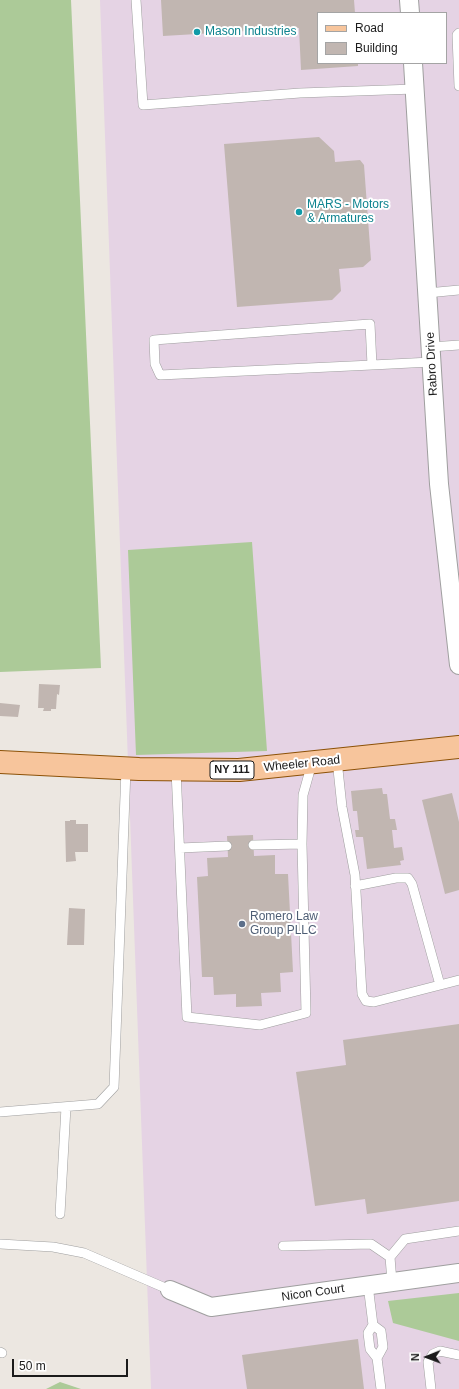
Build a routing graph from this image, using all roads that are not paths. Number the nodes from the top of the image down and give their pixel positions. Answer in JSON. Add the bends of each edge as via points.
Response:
{"nodes":[{"id":1,"x":136,"y":0,"type":"edge"},
{"id":2,"x":410,"y":0,"type":"edge"},
{"id":3,"x":410,"y":12,"type":"edge"},
{"id":4,"x":459,"y":33,"type":"edge"},
{"id":5,"x":413,"y":64,"type":"edge"},
{"id":6,"x":459,"y":70,"type":"edge"},
{"id":7,"x":459,"y":86,"type":"edge"},
{"id":8,"x":415,"y":89,"type":"junction"},
{"id":9,"x":459,"y":290,"type":"edge"},
{"id":10,"x":427,"y":293,"type":"junction"},
{"id":11,"x":459,"y":345,"type":"edge"},
{"id":12,"x":431,"y":355,"type":"junction"},
{"id":13,"x":372,"y":365,"type":"junction"},
{"id":14,"x":453,"y":563,"type":"edge"},
{"id":15,"x":459,"y":665,"type":"edge"},
{"id":16,"x":459,"y":747,"type":"edge"},
{"id":17,"x":337,"y":760,"type":"junction"},
{"id":18,"x":0,"y":762,"type":"edge"},
{"id":19,"x":312,"y":763,"type":"junction"},
{"id":20,"x":126,"y":769,"type":"junction"},
{"id":21,"x":176,"y":770,"type":"junction"},
{"id":22,"x":302,"y":844,"type":"junction"},
{"id":23,"x":253,"y":845,"type":"dead end"},
{"id":24,"x":227,"y":846,"type":"dead end"},
{"id":25,"x":180,"y":848,"type":"junction"},
{"id":26,"x":355,"y":886,"type":"junction"},
{"id":27,"x":459,"y":980,"type":"edge"},
{"id":28,"x":440,"y":985,"type":"junction"},
{"id":29,"x":66,"y":1107,"type":"junction"},
{"id":30,"x":0,"y":1112,"type":"edge"},
{"id":31,"x":60,"y":1214,"type":"dead end"},
{"id":32,"x":459,"y":1231,"type":"edge"},
{"id":33,"x":0,"y":1244,"type":"edge"},
{"id":34,"x":283,"y":1246,"type":"dead end"},
{"id":35,"x":390,"y":1258,"type":"junction"},
{"id":36,"x":459,"y":1273,"type":"edge"},
{"id":37,"x":392,"y":1282,"type":"junction"},
{"id":38,"x":368,"y":1285,"type":"junction"},
{"id":39,"x":170,"y":1290,"type":"joint"},
{"id":40,"x":459,"y":1354,"type":"edge"},
{"id":41,"x":381,"y":1389,"type":"edge"},
{"id":42,"x":431,"y":1389,"type":"edge"}],
"edges":[{"from":1,"to":8,"type":"lane","via":[[143,105]]},
{"from":2,"to":3,"type":"street"},
{"from":4,"to":6,"type":"lane"},
{"from":5,"to":8,"type":"street","name":"Rabro Drive"},
{"from":6,"to":7,"type":"lane"},
{"from":8,"to":10,"type":"street","name":"Rabro Drive"},
{"from":9,"to":10,"type":"lane"},
{"from":10,"to":12,"type":"street","name":"Rabro Drive"},
{"from":11,"to":12,"type":"lane"},
{"from":12,"to":13,"type":"lane"},
{"from":12,"to":14,"type":"street","name":"Rabro Drive","via":[[439,484]]},
{"from":13,"to":13,"type":"lane","via":[[160,376],[155,364],[154,340],[370,324]]},
{"from":14,"to":15,"type":"street","name":"Rabro Drive"},
{"from":16,"to":17,"type":"main road","name":"Wheeler Road","number":"NY 111"},
{"from":17,"to":19,"type":"main road","name":"Wheeler Road","number":"NY 111"},
{"from":17,"to":26,"type":"lane"},
{"from":18,"to":20,"type":"main road","name":"Wheeler Road","number":"NY 111"},
{"from":19,"to":21,"type":"main road","name":"Wheeler Road","number":"NY 111","via":[[238,770]]},
{"from":19,"to":22,"type":"lane","via":[[303,795]]},
{"from":20,"to":21,"type":"main road","name":"Wheeler Road","number":"NY 111"},
{"from":20,"to":29,"type":"lane","via":[[114,1087],[98,1104]]},
{"from":21,"to":25,"type":"lane"},
{"from":22,"to":23,"type":"lane"},
{"from":22,"to":25,"type":"lane","via":[[306,1013],[260,1025],[187,1017]]},
{"from":24,"to":25,"type":"lane"},
{"from":26,"to":28,"type":"lane","via":[[408,878],[412,884]]},
{"from":26,"to":28,"type":"lane","via":[[362,994],[366,1001],[374,1002]]},
{"from":27,"to":28,"type":"lane"},
{"from":29,"to":30,"type":"lane"},
{"from":29,"to":31,"type":"lane"},
{"from":32,"to":35,"type":"lane","via":[[405,1239]]},
{"from":33,"to":39,"type":"lane","via":[[53,1247],[84,1253]]},
{"from":34,"to":35,"type":"lane","via":[[371,1244]]},
{"from":35,"to":37,"type":"lane"},
{"from":36,"to":37,"type":"street","name":"Nicon Court"},
{"from":37,"to":38,"type":"street","name":"Nicon Court"},
{"from":38,"to":39,"type":"street","name":"Nicon Court","via":[[211,1307]]},
{"from":38,"to":41,"type":"lane","via":[[373,1324],[368,1333],[370,1350],[377,1358]]},
{"from":40,"to":42,"type":"lane","via":[[440,1351],[433,1354],[428,1362]]}]}
